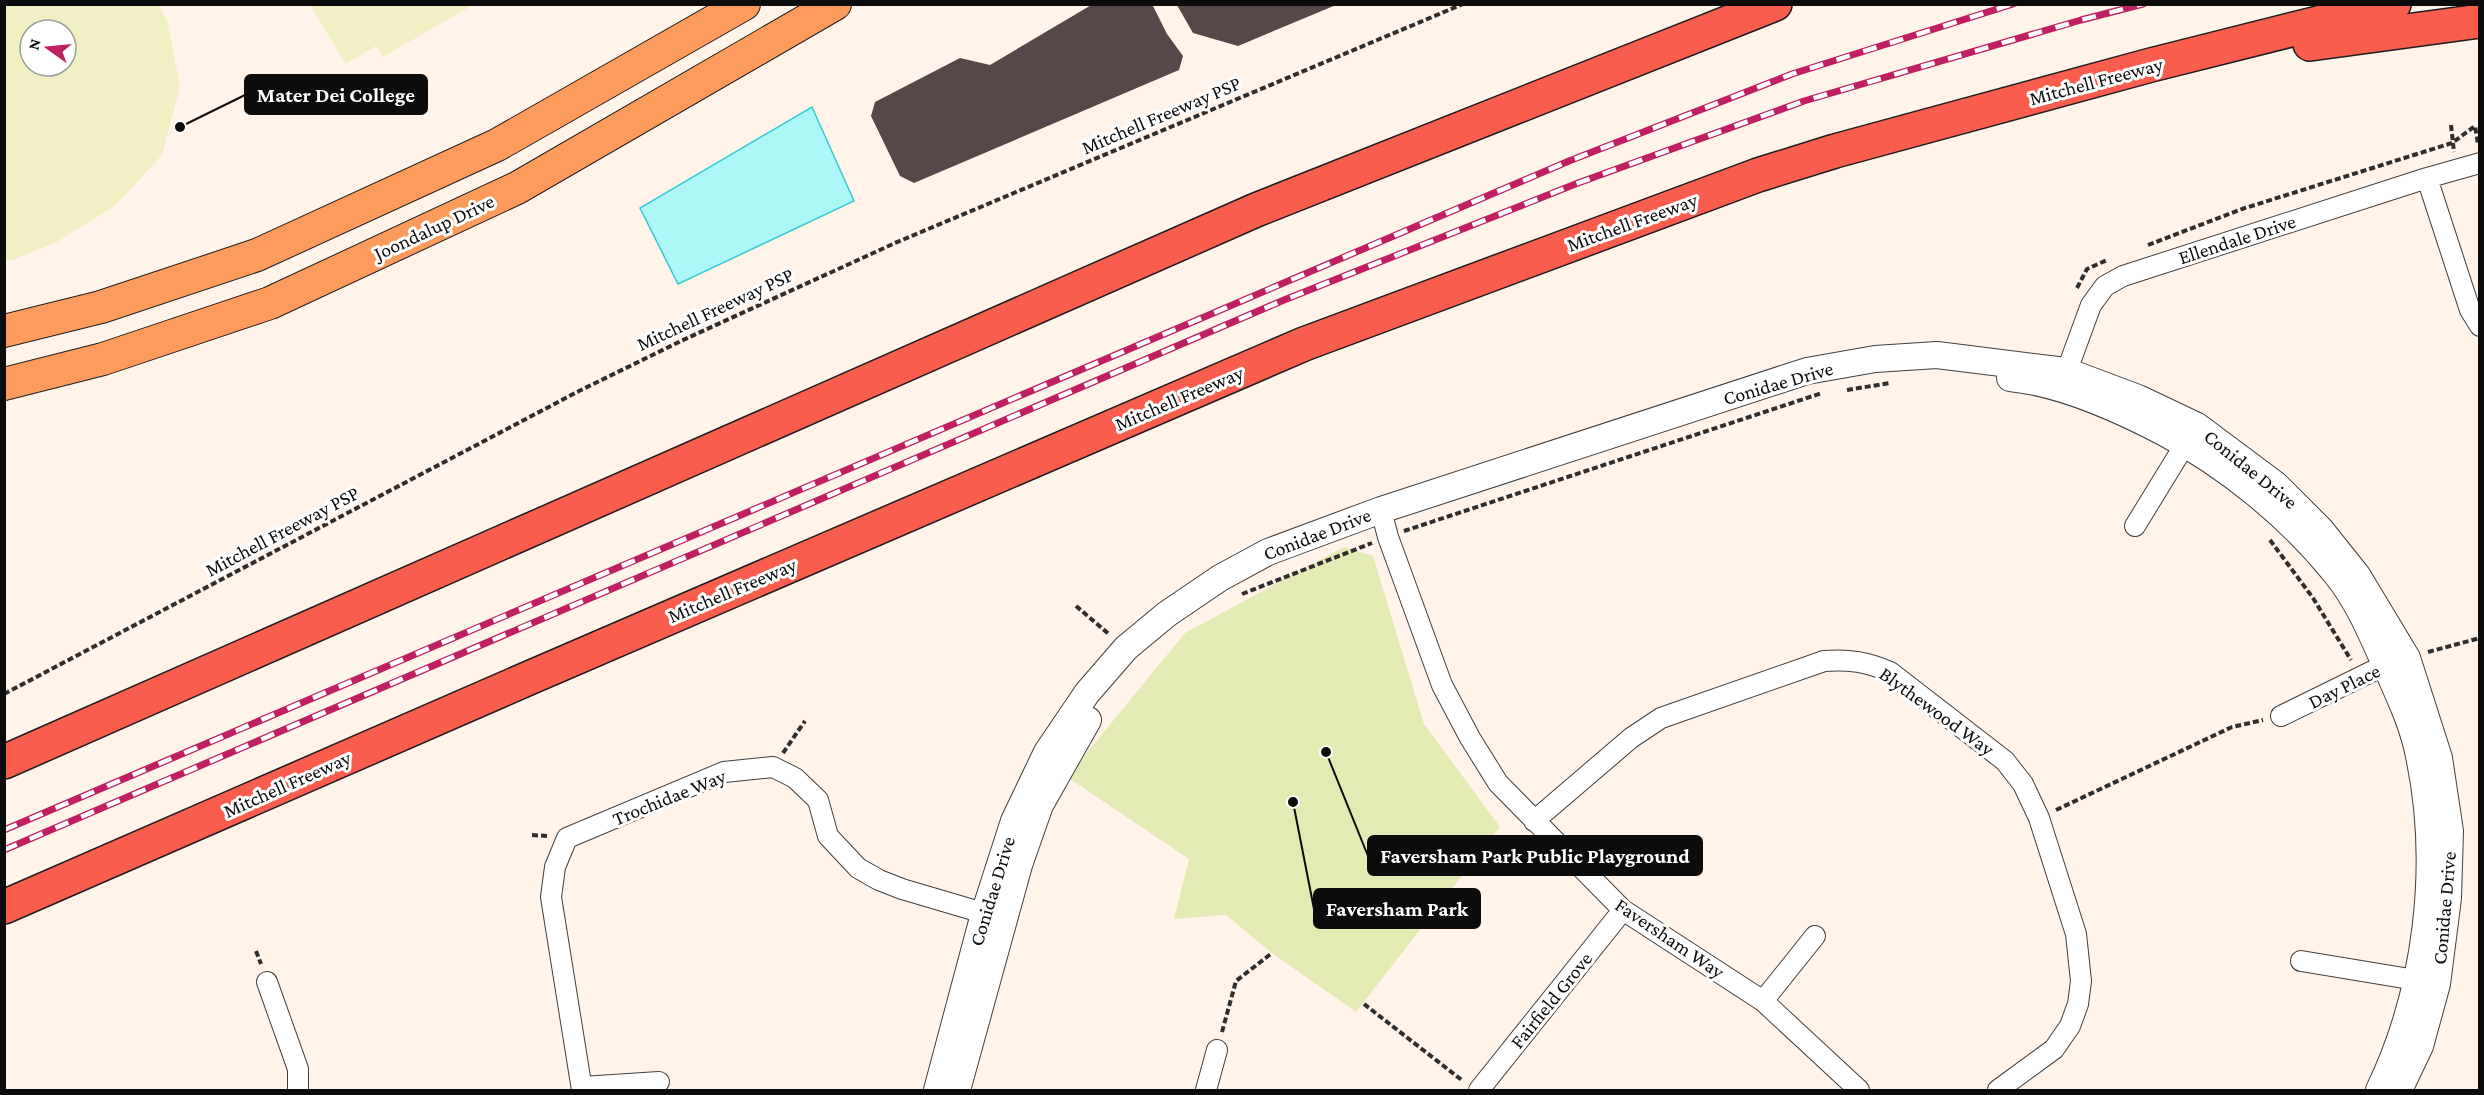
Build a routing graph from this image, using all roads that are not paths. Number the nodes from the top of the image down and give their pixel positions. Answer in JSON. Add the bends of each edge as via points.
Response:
{"nodes":[{"id":1,"x":744,"y":4,"type":"edge"},
{"id":2,"x":836,"y":4,"type":"edge"},
{"id":3,"x":1775,"y":4,"type":"edge"},
{"id":4,"x":2394,"y":4,"type":"edge"},
{"id":5,"x":2480,"y":21,"type":"edge"},
{"id":6,"x":2151,"y":65,"type":"junction"},
{"id":7,"x":2480,"y":163,"type":"edge"},
{"id":8,"x":2427,"y":178,"type":"junction"},
{"id":9,"x":2480,"y":326,"type":"edge"},
{"id":10,"x":4,"y":331,"type":"edge"},
{"id":11,"x":2063,"y":380,"type":"junction"},
{"id":12,"x":4,"y":384,"type":"edge"},
{"id":13,"x":2191,"y":435,"type":"junction"},
{"id":14,"x":1385,"y":524,"type":"junction"},
{"id":15,"x":2134,"y":526,"type":"dead end"},
{"id":16,"x":2396,"y":662,"type":"junction"},
{"id":17,"x":2281,"y":716,"type":"road end"},
{"id":18,"x":4,"y":762,"type":"edge"},
{"id":19,"x":1534,"y":821,"type":"junction"},
{"id":20,"x":4,"y":907,"type":"edge"},
{"id":21,"x":1623,"y":910,"type":"junction"},
{"id":22,"x":993,"y":916,"type":"junction"},
{"id":23,"x":1815,"y":936,"type":"dead end"},
{"id":24,"x":2301,"y":961,"type":"dead end"},
{"id":25,"x":267,"y":982,"type":"dead end"},
{"id":26,"x":2427,"y":982,"type":"junction"},
{"id":27,"x":1764,"y":1001,"type":"junction"},
{"id":28,"x":1217,"y":1050,"type":"road end"},
{"id":29,"x":659,"y":1082,"type":"dead end"},
{"id":30,"x":1473,"y":1087,"type":"edge"},
{"id":31,"x":582,"y":1089,"type":"edge"},
{"id":32,"x":298,"y":1090,"type":"edge"},
{"id":33,"x":937,"y":1090,"type":"edge"},
{"id":34,"x":957,"y":1090,"type":"edge"},
{"id":35,"x":1206,"y":1090,"type":"edge"},
{"id":36,"x":1859,"y":1090,"type":"edge"},
{"id":37,"x":1998,"y":1090,"type":"edge"},
{"id":38,"x":2379,"y":1090,"type":"edge"},
{"id":39,"x":2399,"y":1090,"type":"edge"}],
"edges":[{"from":1,"to":10,"type":"main road","via":[[497,145],[257,255],[101,307]]},
{"from":2,"to":12,"type":"main road","name":"Joondalup Drive","via":[[517,188],[270,303],[102,359]]},
{"from":3,"to":18,"type":"highway","via":[[1256,210]]},
{"from":4,"to":6,"type":"highway","name":"Mitchell Freeway"},
{"from":5,"to":6,"type":"highway"},
{"from":6,"to":20,"type":"highway","name":"Mitchell Freeway","via":[[1758,175],[1304,344]]},
{"from":7,"to":8,"type":"street","name":"Ellendale Drive"},
{"from":8,"to":9,"type":"street","via":[[2470,310]]},
{"from":8,"to":11,"type":"street","name":"Ellendale Drive","via":[[2123,276],[2105,286],[2091,305]]},
{"from":11,"to":13,"type":"street","name":"Conidae Drive","via":[[2138,398]]},
{"from":11,"to":14,"type":"street","name":"Conidae Drive","via":[[1937,354],[1807,370]]},
{"from":13,"to":15,"type":"street"},
{"from":13,"to":16,"type":"street","name":"Conidae Drive","via":[[2276,484],[2321,530],[2357,575]]},
{"from":14,"to":19,"type":"street","name":"Faversham Way","via":[[1442,686],[1498,783]]},
{"from":14,"to":22,"type":"street","name":"Conidae Drive","via":[[1275,564],[1235,585],[1186,617],[1145,654],[1089,719],[1053,780],[1019,865]]},
{"from":14,"to":22,"type":"street","name":"Conidae Drive","via":[[1268,552],[1242,564],[1167,614],[1126,648],[1087,693],[1047,752],[1014,821]]},
{"from":16,"to":17,"type":"street","name":"Day Place"},
{"from":16,"to":26,"type":"street","name":"Conidae Drive","via":[[2439,758],[2450,831],[2448,898]]},
{"from":19,"to":21,"type":"street","name":"Faversham Way"},
{"from":19,"to":37,"type":"street","name":"Blythewood Way","via":[[1631,738],[1661,718],[1824,661],[1850,659],[1890,672],[2005,761],[2023,784],[2039,818],[2076,934],[2081,981],[2070,1026],[2054,1049]]},
{"from":21,"to":27,"type":"street","name":"Faversham Way"},
{"from":21,"to":30,"type":"street","name":"Fairfield Grove"},
{"from":22,"to":31,"type":"street","name":"Trochidae Way","via":[[879,880],[858,868],[828,836],[818,800],[795,778],[773,767],[724,772],[567,838],[555,867],[551,897]]},
{"from":22,"to":33,"type":"street","name":"Conidae Drive"},
{"from":22,"to":34,"type":"street","name":"Conidae Drive"},
{"from":23,"to":27,"type":"street"},
{"from":24,"to":26,"type":"street"},
{"from":25,"to":32,"type":"street","via":[[298,1069]]},
{"from":26,"to":38,"type":"street","name":"Conidae Drive"},
{"from":26,"to":39,"type":"street","name":"Conidae Drive","via":[[2420,1046]]},
{"from":27,"to":36,"type":"street","name":"Faversham Way"},
{"from":28,"to":35,"type":"street"},
{"from":29,"to":31,"type":"street","name":"Trochidae Way"}]}
